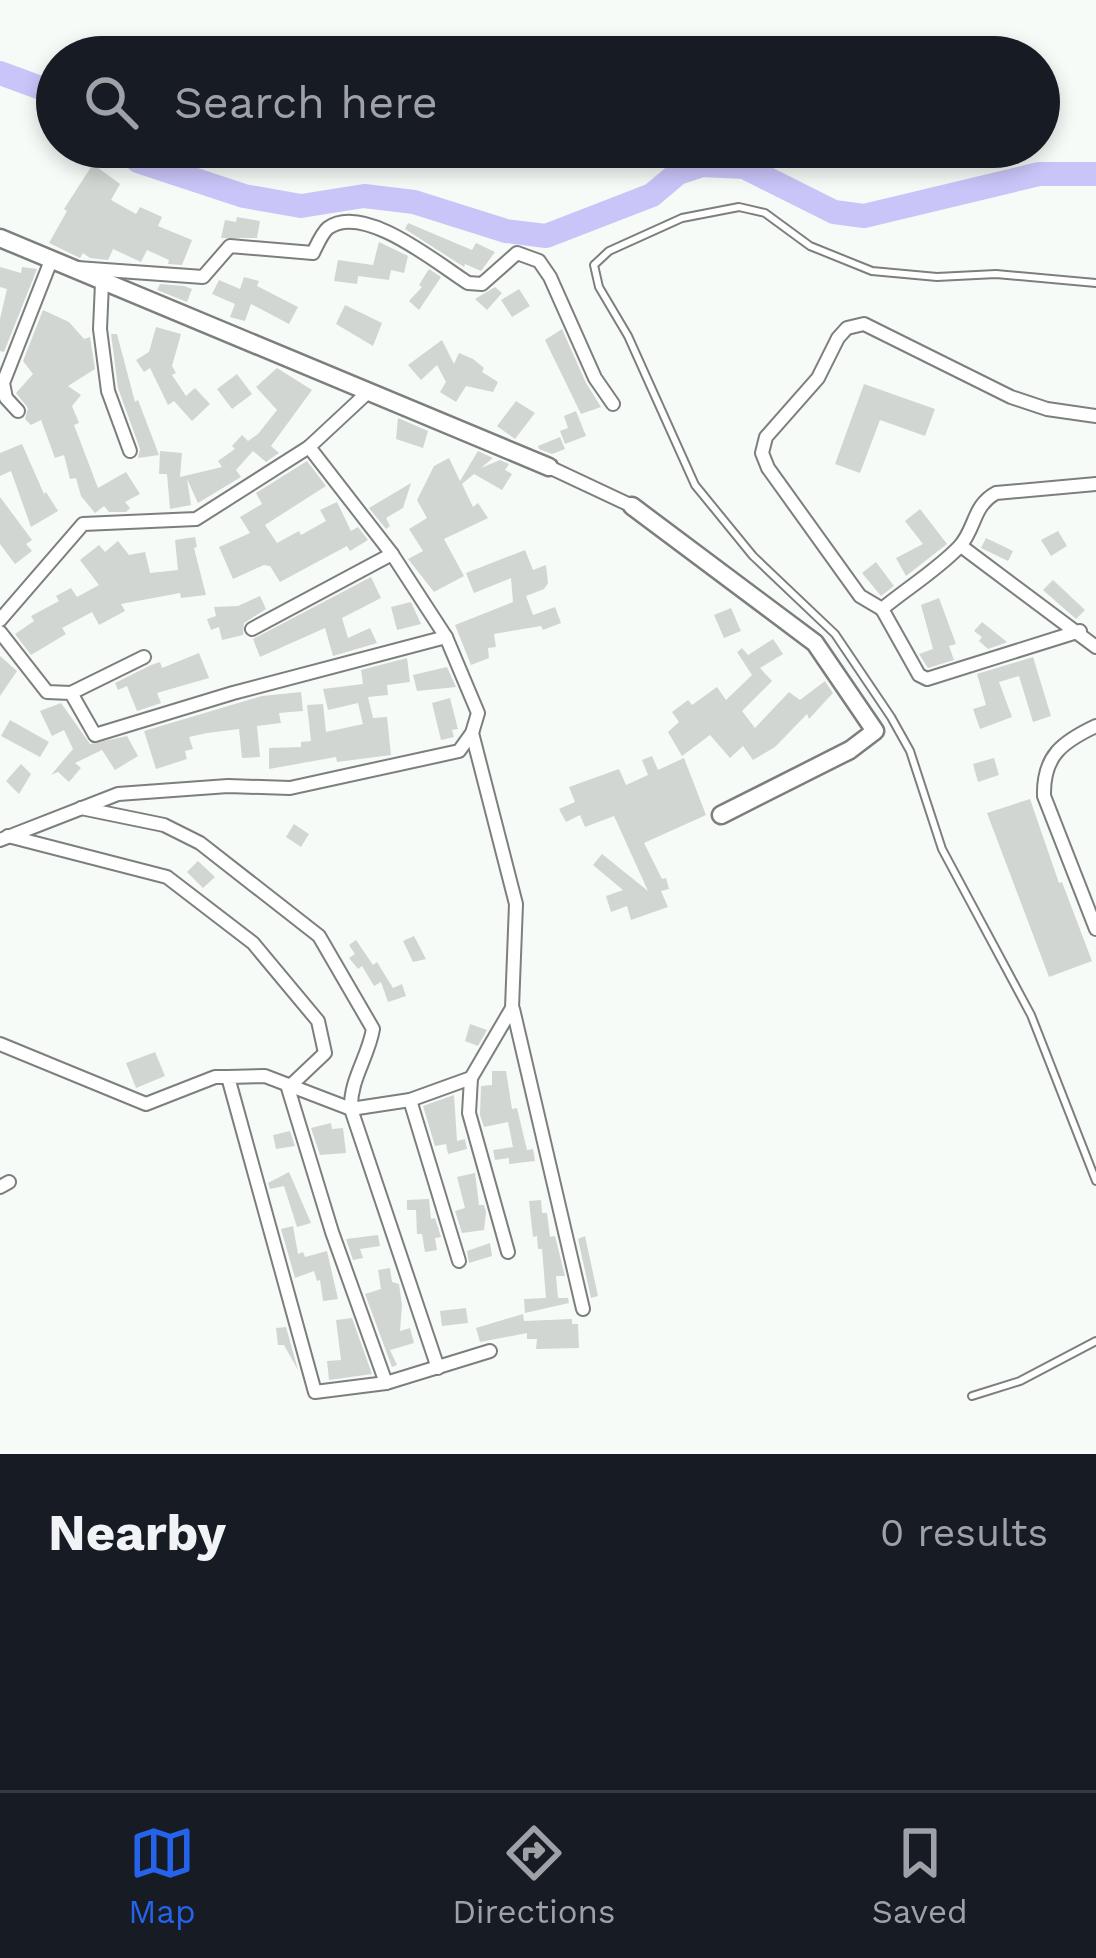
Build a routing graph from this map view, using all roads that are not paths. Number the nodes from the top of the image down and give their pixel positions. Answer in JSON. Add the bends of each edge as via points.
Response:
{"nodes":[{"id":1,"x":0,"y":238,"type":"edge"},
{"id":2,"x":52,"y":258,"type":"junction"},
{"id":3,"x":75,"y":268,"type":"junction"},
{"id":4,"x":102,"y":283,"type":"junction"},
{"id":5,"x":1096,"y":283,"type":"edge"},
{"id":6,"x":366,"y":394,"type":"junction"},
{"id":7,"x":614,"y":404,"type":"dead end"},
{"id":8,"x":18,"y":411,"type":"dead end"},
{"id":9,"x":1096,"y":416,"type":"edge"},
{"id":10,"x":309,"y":447,"type":"junction"},
{"id":11,"x":130,"y":452,"type":"dead end"},
{"id":12,"x":549,"y":467,"type":"joint"},
{"id":13,"x":1096,"y":484,"type":"edge"},
{"id":14,"x":632,"y":506,"type":"joint"},
{"id":15,"x":961,"y":546,"type":"junction"},
{"id":16,"x":392,"y":554,"type":"junction"},
{"id":17,"x":882,"y":609,"type":"junction"},
{"id":18,"x":0,"y":620,"type":"edge"},
{"id":19,"x":253,"y":629,"type":"dead end"},
{"id":20,"x":1080,"y":631,"type":"junction"},
{"id":21,"x":0,"y":632,"type":"edge"},
{"id":22,"x":446,"y":638,"type":"junction"},
{"id":23,"x":1096,"y":647,"type":"edge"},
{"id":24,"x":144,"y":657,"type":"dead end"},
{"id":25,"x":71,"y":693,"type":"junction"},
{"id":26,"x":1096,"y":726,"type":"edge"},
{"id":27,"x":472,"y":733,"type":"junction"},
{"id":28,"x":76,"y":807,"type":"junction"},
{"id":29,"x":721,"y":815,"type":"dead end"},
{"id":30,"x":4,"y":838,"type":"edge"},
{"id":31,"x":1096,"y":929,"type":"edge"},
{"id":32,"x":512,"y":1008,"type":"junction"},
{"id":33,"x":0,"y":1043,"type":"edge"},
{"id":34,"x":228,"y":1077,"type":"junction"},
{"id":35,"x":471,"y":1078,"type":"junction"},
{"id":36,"x":288,"y":1088,"type":"junction"},
{"id":37,"x":410,"y":1100,"type":"junction"},
{"id":38,"x":350,"y":1109,"type":"junction"},
{"id":39,"x":1096,"y":1181,"type":"edge"},
{"id":40,"x":508,"y":1252,"type":"dead end"},
{"id":41,"x":459,"y":1262,"type":"dead end"},
{"id":42,"x":583,"y":1309,"type":"dead end"},
{"id":43,"x":1096,"y":1341,"type":"edge"},
{"id":44,"x":490,"y":1351,"type":"dead end"},
{"id":45,"x":438,"y":1368,"type":"junction"},
{"id":46,"x":386,"y":1383,"type":"junction"},
{"id":47,"x":972,"y":1396,"type":"dead end"}],
"edges":[{"from":1,"to":2,"type":"street"},
{"from":2,"to":3,"type":"street"},
{"from":2,"to":8,"type":"street","via":[[3,383]]},
{"from":3,"to":4,"type":"street"},
{"from":3,"to":7,"type":"street","via":[[203,277],[230,246],[313,253],[327,229],[347,221],[374,225],[468,283],[482,284],[517,253],[539,261],[550,277]]},
{"from":4,"to":6,"type":"street"},
{"from":4,"to":11,"type":"street","via":[[108,391]]},
{"from":5,"to":39,"type":"lane","via":[[872,271],[740,207],[682,218],[594,265],[695,485],[742,544],[835,634],[901,734],[932,824],[1031,1015]]},
{"from":6,"to":10,"type":"street"},
{"from":6,"to":12,"type":"street"},
{"from":9,"to":17,"type":"street","via":[[1011,397],[864,324],[847,328],[801,401],[766,437],[763,453],[860,596]]},
{"from":10,"to":16,"type":"street"},
{"from":10,"to":18,"type":"street","via":[[196,519],[83,524]]},
{"from":12,"to":14,"type":"street"},
{"from":13,"to":15,"type":"street","via":[[996,493],[977,508]]},
{"from":14,"to":29,"type":"street","via":[[815,643],[875,731]]},
{"from":15,"to":17,"type":"street"},
{"from":15,"to":20,"type":"street"},
{"from":16,"to":19,"type":"street"},
{"from":16,"to":22,"type":"street"},
{"from":17,"to":20,"type":"street","via":[[927,679]]},
{"from":20,"to":23,"type":"street"},
{"from":21,"to":25,"type":"street","via":[[47,692]]},
{"from":22,"to":25,"type":"street","via":[[95,735]]},
{"from":22,"to":27,"type":"street","via":[[478,713]]},
{"from":24,"to":25,"type":"street"},
{"from":26,"to":31,"type":"street","via":[[1052,755],[1044,796]]},
{"from":27,"to":28,"type":"street","via":[[459,751],[338,780],[118,794]]},
{"from":27,"to":32,"type":"street","via":[[516,904]]},
{"from":28,"to":30,"type":"street"},
{"from":28,"to":38,"type":"street","via":[[164,825],[200,843],[319,936],[374,1029],[350,1087]]},
{"from":30,"to":36,"type":"street","via":[[167,878],[253,943],[318,1021],[325,1053]]},
{"from":32,"to":35,"type":"street"},
{"from":32,"to":42,"type":"street"},
{"from":33,"to":34,"type":"street","via":[[146,1104]]},
{"from":34,"to":36,"type":"street","via":[[265,1076]]},
{"from":34,"to":46,"type":"street","via":[[315,1392]]},
{"from":35,"to":37,"type":"street"},
{"from":35,"to":40,"type":"street","via":[[469,1114]]},
{"from":36,"to":38,"type":"street"},
{"from":36,"to":46,"type":"street"},
{"from":37,"to":38,"type":"street"},
{"from":37,"to":41,"type":"street"},
{"from":38,"to":45,"type":"street"},
{"from":43,"to":47,"type":"lane"},
{"from":44,"to":45,"type":"street"},
{"from":45,"to":46,"type":"street"}]}
